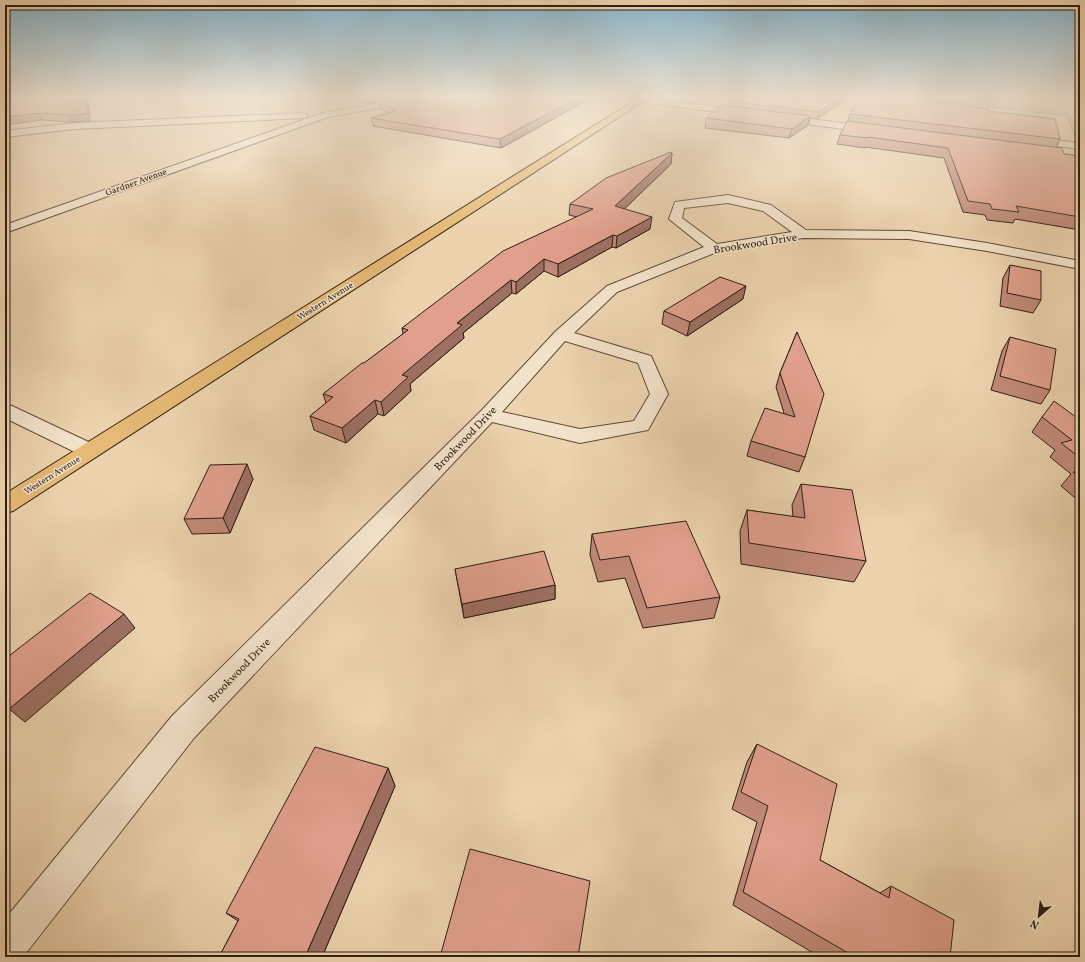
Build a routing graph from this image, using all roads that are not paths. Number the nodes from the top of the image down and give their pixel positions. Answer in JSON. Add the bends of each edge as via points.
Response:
{"nodes":[{"id":1,"x":250,"y":142,"type":"edge"},
{"id":2,"x":575,"y":142,"type":"edge"},
{"id":3,"x":1044,"y":142,"type":"edge"},
{"id":4,"x":1080,"y":146,"type":"edge"},
{"id":5,"x":5,"y":229,"type":"edge"},
{"id":6,"x":803,"y":234,"type":"junction"},
{"id":7,"x":714,"y":248,"type":"junction"},
{"id":8,"x":1080,"y":265,"type":"edge"},
{"id":9,"x":562,"y":335,"type":"junction"},
{"id":10,"x":5,"y":410,"type":"edge"},
{"id":11,"x":488,"y":415,"type":"junction"},
{"id":12,"x":90,"y":450,"type":"junction"},
{"id":13,"x":5,"y":505,"type":"edge"},
{"id":14,"x":5,"y":949,"type":"edge"}],
"edges":[{"from":1,"to":5,"type":"street","name":"Gardner Avenue"},
{"from":2,"to":12,"type":"main road","name":"Western Avenue"},
{"from":3,"to":4,"type":"street"},
{"from":6,"to":7,"type":"street","name":"Brookwood Drive"},
{"from":6,"to":7,"type":"street","via":[[767,208],[728,199],[679,205],[675,219]]},
{"from":6,"to":8,"type":"street","name":"Brookwood Drive","via":[[909,234],[987,246]]},
{"from":7,"to":9,"type":"street","name":"Brookwood Drive","via":[[612,289]]},
{"from":9,"to":11,"type":"street","name":"Brookwood Drive"},
{"from":9,"to":11,"type":"street","via":[[645,360],[659,394],[641,426],[580,436]]},
{"from":10,"to":12,"type":"street"},
{"from":11,"to":14,"type":"street","name":"Brookwood Drive","via":[[183,727]]},
{"from":12,"to":13,"type":"main road","name":"Western Avenue"}]}
